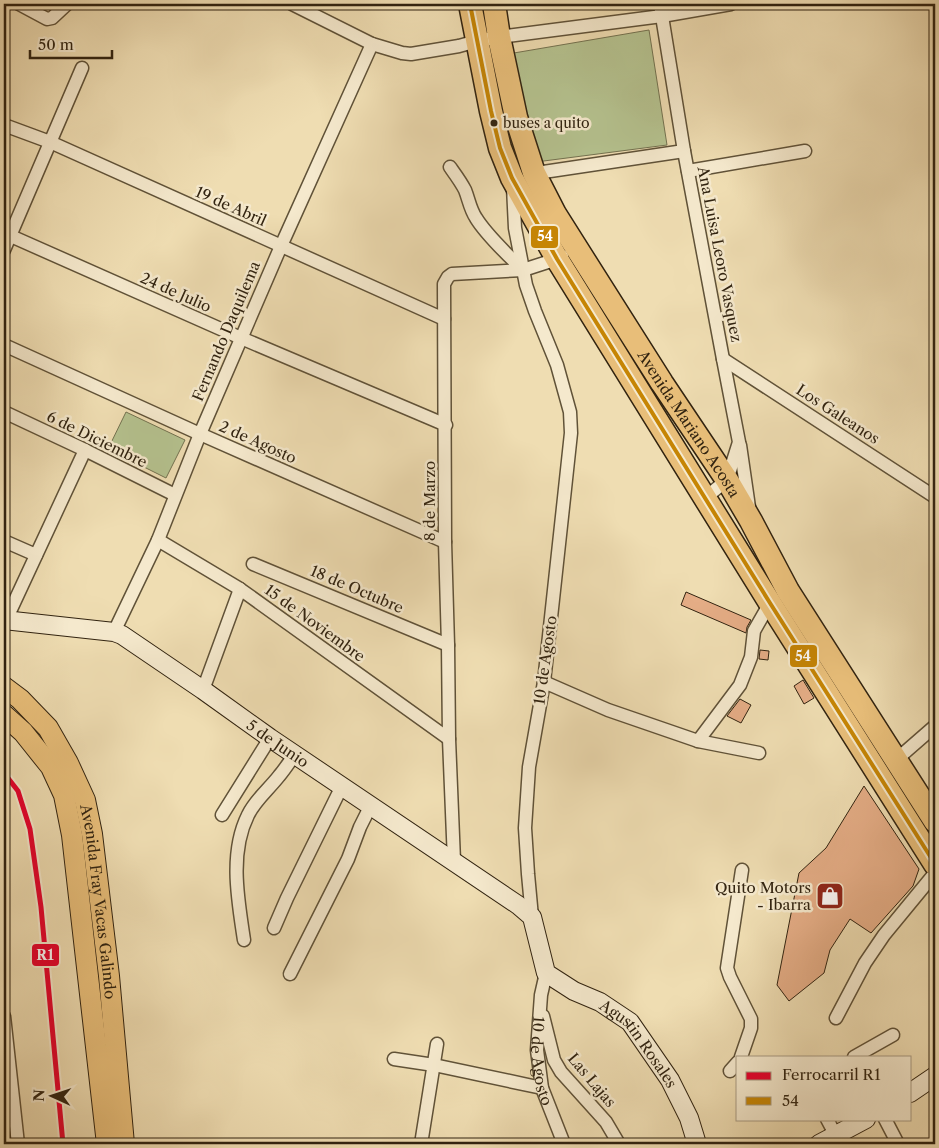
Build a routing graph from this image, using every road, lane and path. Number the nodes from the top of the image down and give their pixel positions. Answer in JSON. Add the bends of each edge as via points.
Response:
{"nodes":[{"id":1,"x":19,"y":4,"type":"edge"},
{"id":2,"x":67,"y":4,"type":"edge"},
{"id":3,"x":292,"y":4,"type":"edge"},
{"id":4,"x":470,"y":4,"type":"edge"},
{"id":5,"x":494,"y":4,"type":"edge"},
{"id":6,"x":731,"y":4,"type":"edge"},
{"id":7,"x":661,"y":10,"type":"edge"},
{"id":8,"x":499,"y":37,"type":"junction"},
{"id":9,"x":477,"y":41,"type":"junction"},
{"id":10,"x":372,"y":44,"type":"junction"},
{"id":11,"x":82,"y":68,"type":"dead end"},
{"id":12,"x":4,"y":125,"type":"edge"},
{"id":13,"x":50,"y":142,"type":"junction"},
{"id":14,"x":684,"y":150,"type":"junction"},
{"id":15,"x":805,"y":151,"type":"dead end"},
{"id":16,"x":450,"y":167,"type":"dead end"},
{"id":17,"x":688,"y":171,"type":"junction"},
{"id":18,"x":523,"y":175,"type":"junction"},
{"id":19,"x":7,"y":235,"type":"edge"},
{"id":20,"x":281,"y":246,"type":"junction"},
{"id":21,"x":577,"y":247,"type":"junction"},
{"id":22,"x":4,"y":250,"type":"edge"},
{"id":23,"x":557,"y":259,"type":"junction"},
{"id":24,"x":523,"y":270,"type":"junction"},
{"id":25,"x":444,"y":319,"type":"junction"},
{"id":26,"x":241,"y":338,"type":"junction"},
{"id":27,"x":4,"y":345,"type":"edge"},
{"id":28,"x":723,"y":359,"type":"junction"},
{"id":29,"x":4,"y":412,"type":"edge"},
{"id":30,"x":446,"y":425,"type":"junction"},
{"id":31,"x":200,"y":434,"type":"junction"},
{"id":32,"x":739,"y":442,"type":"junction"},
{"id":33,"x":85,"y":450,"type":"junction"},
{"id":34,"x":727,"y":480,"type":"junction"},
{"id":35,"x":175,"y":495,"type":"junction"},
{"id":36,"x":935,"y":497,"type":"edge"},
{"id":37,"x":705,"y":498,"type":"junction"},
{"id":38,"x":752,"y":522,"type":"junction"},
{"id":39,"x":158,"y":540,"type":"junction"},
{"id":40,"x":4,"y":541,"type":"edge"},
{"id":41,"x":445,"y":542,"type":"junction"},
{"id":42,"x":36,"y":555,"type":"junction"},
{"id":43,"x":253,"y":564,"type":"dead end"},
{"id":44,"x":240,"y":589,"type":"junction"},
{"id":45,"x":779,"y":597,"type":"junction"},
{"id":46,"x":5,"y":620,"type":"edge"},
{"id":47,"x":114,"y":632,"type":"junction"},
{"id":48,"x":448,"y":645,"type":"junction"},
{"id":49,"x":544,"y":682,"type":"junction"},
{"id":50,"x":4,"y":687,"type":"edge"},
{"id":51,"x":203,"y":690,"type":"junction"},
{"id":52,"x":4,"y":715,"type":"edge"},
{"id":53,"x":935,"y":726,"type":"edge"},
{"id":54,"x":270,"y":738,"type":"junction"},
{"id":55,"x":449,"y":739,"type":"junction"},
{"id":56,"x":698,"y":741,"type":"junction"},
{"id":57,"x":759,"y":753,"type":"dead end"},
{"id":58,"x":295,"y":754,"type":"junction"},
{"id":59,"x":896,"y":760,"type":"junction"},
{"id":60,"x":342,"y":786,"type":"junction"},
{"id":61,"x":371,"y":805,"type":"junction"},
{"id":62,"x":222,"y":815,"type":"dead end"},
{"id":63,"x":935,"y":821,"type":"edge"},
{"id":64,"x":454,"y":861,"type":"junction"},
{"id":65,"x":935,"y":864,"type":"edge"},
{"id":66,"x":742,"y":870,"type":"dead end"},
{"id":67,"x":935,"y":873,"type":"edge"},
{"id":68,"x":532,"y":917,"type":"junction"},
{"id":69,"x":274,"y":928,"type":"dead end"},
{"id":70,"x":244,"y":940,"type":"dead end"},
{"id":71,"x":546,"y":973,"type":"junction"},
{"id":72,"x":290,"y":974,"type":"dead end"},
{"id":73,"x":540,"y":1004,"type":"junction"},
{"id":74,"x":4,"y":1016,"type":"edge"},
{"id":75,"x":836,"y":1018,"type":"dead end"},
{"id":76,"x":5,"y":1033,"type":"edge"},
{"id":77,"x":893,"y":1035,"type":"dead end"},
{"id":78,"x":437,"y":1044,"type":"dead end"},
{"id":79,"x":741,"y":1056,"type":"edge"},
{"id":80,"x":856,"y":1056,"type":"edge"},
{"id":81,"x":394,"y":1059,"type":"dead end"},
{"id":82,"x":434,"y":1065,"type":"junction"},
{"id":83,"x":935,"y":1076,"type":"edge"},
{"id":84,"x":542,"y":1088,"type":"junction"},
{"id":85,"x":912,"y":1091,"type":"edge"},
{"id":86,"x":828,"y":1120,"type":"edge"},
{"id":87,"x":864,"y":1120,"type":"edge"},
{"id":88,"x":886,"y":1120,"type":"edge"},
{"id":89,"x":836,"y":1136,"type":"junction"},
{"id":90,"x":18,"y":1144,"type":"edge"},
{"id":91,"x":107,"y":1144,"type":"edge"},
{"id":92,"x":124,"y":1144,"type":"edge"},
{"id":93,"x":422,"y":1144,"type":"edge"},
{"id":94,"x":564,"y":1144,"type":"edge"},
{"id":95,"x":620,"y":1144,"type":"edge"},
{"id":96,"x":698,"y":1144,"type":"edge"},
{"id":97,"x":819,"y":1144,"type":"edge"},
{"id":98,"x":898,"y":1144,"type":"edge"}],
"edges":[{"from":1,"to":2,"type":"street","via":[[47,19]]},
{"from":3,"to":10,"type":"street"},
{"from":4,"to":9,"type":"highway","name":"Avenida Mariano Acosta"},
{"from":5,"to":8,"type":"highway","name":"Avenida Mariano Acosta"},
{"from":6,"to":7,"type":"street"},
{"from":7,"to":8,"type":"street"},
{"from":7,"to":14,"type":"street","name":"Ana Luisa Leoro Vasquez"},
{"from":8,"to":9,"type":"street"},
{"from":8,"to":18,"type":"highway","name":"Avenida Mariano Acosta","via":[[516,117]]},
{"from":9,"to":10,"type":"street","via":[[411,54]]},
{"from":9,"to":18,"type":"highway","name":"Avenida Mariano Acosta","via":[[500,148]]},
{"from":10,"to":20,"type":"street","name":"Fernando Daquilema"},
{"from":11,"to":13,"type":"street"},
{"from":12,"to":13,"type":"street","name":"19 de Abril"},
{"from":13,"to":19,"type":"street"},
{"from":13,"to":20,"type":"street","name":"19 de Abril"},
{"from":14,"to":17,"type":"street","name":"Ana Luisa Leoro Vasquez"},
{"from":14,"to":18,"type":"street"},
{"from":15,"to":17,"type":"street"},
{"from":16,"to":24,"type":"street","via":[[461,182],[477,220]]},
{"from":17,"to":28,"type":"street","name":"Ana Luisa Leoro Vasquez"},
{"from":18,"to":21,"type":"highway","name":"Avenida Mariano Acosta","via":[[556,214]]},
{"from":18,"to":23,"type":"highway","name":"Avenida Mariano Acosta"},
{"from":18,"to":24,"type":"street","name":"10 de Agosto","via":[[515,228]]},
{"from":19,"to":22,"type":"street"},
{"from":19,"to":26,"type":"street","name":"24 de Julio"},
{"from":20,"to":25,"type":"street","name":"19 de Abril"},
{"from":20,"to":26,"type":"street","name":"Fernando Daquilema"},
{"from":21,"to":23,"type":"street","name":"8 de Marzo"},
{"from":21,"to":34,"type":"highway","name":"Avenida Mariano Acosta"},
{"from":23,"to":24,"type":"street","name":"8 de Marzo"},
{"from":23,"to":37,"type":"highway","name":"Avenida Mariano Acosta"},
{"from":24,"to":25,"type":"street","name":"8 de Marzo","via":[[452,274],[444,284]]},
{"from":24,"to":49,"type":"street","name":"10 de Agosto","via":[[570,412],[570,443]]},
{"from":25,"to":30,"type":"street","name":"8 de Marzo"},
{"from":26,"to":30,"type":"street","name":"24 de Julio"},
{"from":26,"to":31,"type":"street","name":"Fernando Daquilema"},
{"from":27,"to":31,"type":"street","name":"2 de Agosto"},
{"from":28,"to":32,"type":"street","name":"Ana Luisa Leoro Vasquez"},
{"from":28,"to":36,"type":"street","name":"Los Galeanos"},
{"from":29,"to":33,"type":"street","name":"6 de Diciembre"},
{"from":30,"to":41,"type":"street","name":"8 de Marzo"},
{"from":31,"to":35,"type":"street","name":"Fernando Daquilema"},
{"from":31,"to":41,"type":"street","name":"2 de Agosto"},
{"from":32,"to":34,"type":"street","name":"Ana Luisa Leoro Vasquez"},
{"from":32,"to":38,"type":"street"},
{"from":33,"to":35,"type":"street","name":"6 de Diciembre"},
{"from":33,"to":42,"type":"street"},
{"from":34,"to":37,"type":"street"},
{"from":34,"to":38,"type":"highway","name":"Avenida Mariano Acosta"},
{"from":35,"to":39,"type":"street","name":"Fernando Daquilema"},
{"from":37,"to":45,"type":"highway","name":"Avenida Mariano Acosta"},
{"from":38,"to":45,"type":"highway","name":"Avenida Mariano Acosta"},
{"from":39,"to":44,"type":"street","name":"15 de Noviembre"},
{"from":39,"to":47,"type":"street","name":"Fernando Daquilema"},
{"from":40,"to":42,"type":"street"},
{"from":41,"to":48,"type":"street","name":"8 de Marzo"},
{"from":42,"to":46,"type":"street"},
{"from":43,"to":48,"type":"street","name":"18 de Octubre"},
{"from":44,"to":51,"type":"street"},
{"from":44,"to":55,"type":"street","name":"15 de Noviembre"},
{"from":45,"to":56,"type":"street","via":[[754,631],[751,657],[740,685]]},
{"from":45,"to":59,"type":"highway","name":"Avenida Mariano Acosta"},
{"from":45,"to":65,"type":"highway","name":"Avenida Mariano Acosta"},
{"from":46,"to":47,"type":"street","name":"5 de Junio"},
{"from":47,"to":51,"type":"street","name":"5 de Junio"},
{"from":48,"to":55,"type":"street","name":"8 de Marzo"},
{"from":49,"to":56,"type":"street","via":[[608,710]]},
{"from":49,"to":68,"type":"street","name":"10 de Agosto","via":[[529,766],[525,828]]},
{"from":50,"to":92,"type":"main road","name":"Avenida Fray Vacas Galindo","via":[[48,728],[85,800],[109,976]]},
{"from":51,"to":54,"type":"street","name":"5 de Junio"},
{"from":52,"to":91,"type":"main road","name":"Avenida Fray Vacas Galindo","via":[[52,767],[64,795],[72,835]]},
{"from":53,"to":59,"type":"street"},
{"from":54,"to":58,"type":"street","name":"5 de Junio"},
{"from":54,"to":62,"type":"street"},
{"from":55,"to":64,"type":"street","name":"8 de Marzo"},
{"from":56,"to":57,"type":"street"},
{"from":58,"to":60,"type":"street","name":"5 de Junio"},
{"from":58,"to":70,"type":"street","via":[[248,814],[242,832],[237,856],[238,899]]},
{"from":59,"to":63,"type":"highway","name":"Avenida Mariano Acosta"},
{"from":60,"to":61,"type":"street","name":"5 de Junio"},
{"from":60,"to":69,"type":"street"},
{"from":61,"to":64,"type":"street","name":"5 de Junio"},
{"from":61,"to":72,"type":"street","via":[[348,859]]},
{"from":64,"to":68,"type":"street","name":"5 de Junio"},
{"from":66,"to":79,"type":"street","via":[[727,968],[751,1019]]},
{"from":67,"to":75,"type":"street","via":[[884,935]]},
{"from":68,"to":71,"type":"street","name":"10 de Agosto"},
{"from":71,"to":73,"type":"street","name":"10 de Agosto"},
{"from":71,"to":96,"type":"street","name":"Agustin Rosales","via":[[630,1022],[670,1080]]},
{"from":73,"to":84,"type":"street","name":"10 de Agosto","via":[[537,1050]]},
{"from":73,"to":95,"type":"street","name":"Las Lajas","via":[[554,1060],[606,1122]]},
{"from":74,"to":76,"type":"street"},
{"from":76,"to":90,"type":"street"},
{"from":77,"to":80,"type":"street"},
{"from":78,"to":82,"type":"street"},
{"from":81,"to":82,"type":"street"},
{"from":82,"to":84,"type":"street"},
{"from":82,"to":93,"type":"street"},
{"from":83,"to":85,"type":"street"},
{"from":84,"to":94,"type":"street","name":"10 de Agosto"},
{"from":86,"to":89,"type":"street"},
{"from":87,"to":89,"type":"street"},
{"from":88,"to":98,"type":"street"},
{"from":89,"to":97,"type":"street"}]}
